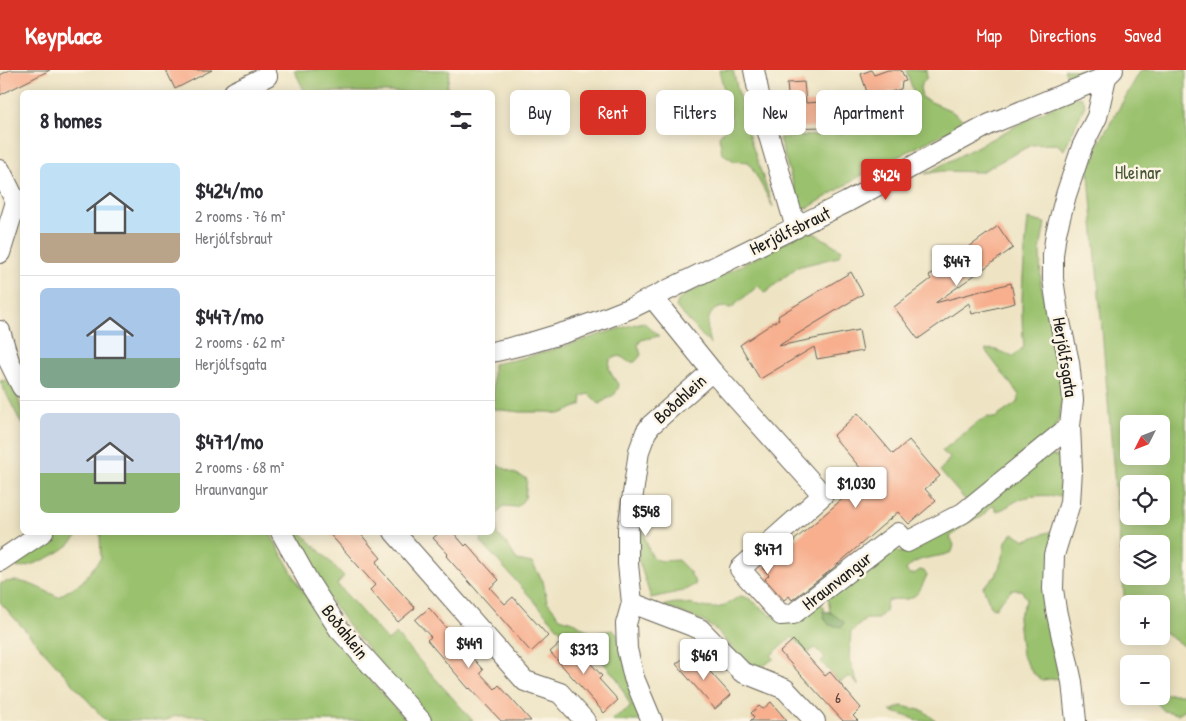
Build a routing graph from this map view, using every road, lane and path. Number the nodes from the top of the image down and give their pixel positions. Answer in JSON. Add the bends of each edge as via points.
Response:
{"nodes":[{"id":1,"x":754,"y":70,"type":"edge"},
{"id":2,"x":1110,"y":73,"type":"edge"},
{"id":3,"x":268,"y":76,"type":"dead end"},
{"id":4,"x":238,"y":90,"type":"edge"},
{"id":5,"x":0,"y":170,"type":"edge"},
{"id":6,"x":19,"y":200,"type":"edge"},
{"id":7,"x":796,"y":228,"type":"junction"},
{"id":8,"x":0,"y":253,"type":"edge"},
{"id":9,"x":653,"y":298,"type":"junction"},
{"id":10,"x":0,"y":330,"type":"edge"},
{"id":11,"x":495,"y":351,"type":"edge"},
{"id":12,"x":10,"y":361,"type":"edge"},
{"id":13,"x":712,"y":371,"type":"junction"},
{"id":14,"x":20,"y":383,"type":"edge"},
{"id":15,"x":1070,"y":426,"type":"junction"},
{"id":16,"x":39,"y":535,"type":"edge"},
{"id":17,"x":283,"y":535,"type":"edge"},
{"id":18,"x":397,"y":535,"type":"edge"},
{"id":19,"x":0,"y":561,"type":"edge"},
{"id":20,"x":632,"y":603,"type":"junction"},
{"id":21,"x":421,"y":721,"type":"edge"},
{"id":22,"x":584,"y":721,"type":"edge"},
{"id":23,"x":652,"y":721,"type":"edge"},
{"id":24,"x":815,"y":721,"type":"edge"},
{"id":25,"x":1076,"y":721,"type":"edge"}],
"edges":[{"from":1,"to":7,"type":"street","via":[[764,118]]},
{"from":2,"to":7,"type":"street","name":"Herjólfsbraut","via":[[990,124]]},
{"from":2,"to":15,"type":"street","name":"Herjólfsgata","via":[[1097,118],[1082,147],[1066,195],[1053,255],[1053,279],[1073,400]]},
{"from":3,"to":4,"type":"street"},
{"from":5,"to":6,"type":"street"},
{"from":6,"to":8,"type":"street"},
{"from":7,"to":9,"type":"street","name":"Herjólfsbraut"},
{"from":9,"to":11,"type":"street","name":"Herjólfsbraut","via":[[578,329]]},
{"from":9,"to":13,"type":"street","name":"Hraunvangur"},
{"from":10,"to":12,"type":"street"},
{"from":12,"to":14,"type":"street"},
{"from":13,"to":15,"type":"street","name":"Hraunvangur","via":[[823,495],[740,569],[781,615],[794,614],[898,534],[908,542],[963,513]]},
{"from":13,"to":20,"type":"street","name":"Boðahlein","via":[[651,425],[639,451],[628,528]]},
{"from":15,"to":25,"type":"street","name":"Herjólfsgata","via":[[1070,503],[1054,555],[1053,589],[1072,682]]},
{"from":16,"to":19,"type":"street"},
{"from":17,"to":21,"type":"street","name":"Boðahlein","via":[[339,629]]},
{"from":18,"to":22,"type":"street","via":[[525,682],[560,693]]},
{"from":20,"to":23,"type":"street","name":"Boðahlein","via":[[626,624],[627,649],[634,678]]},
{"from":20,"to":24,"type":"street","via":[[700,629],[742,672],[785,689]]}]}
